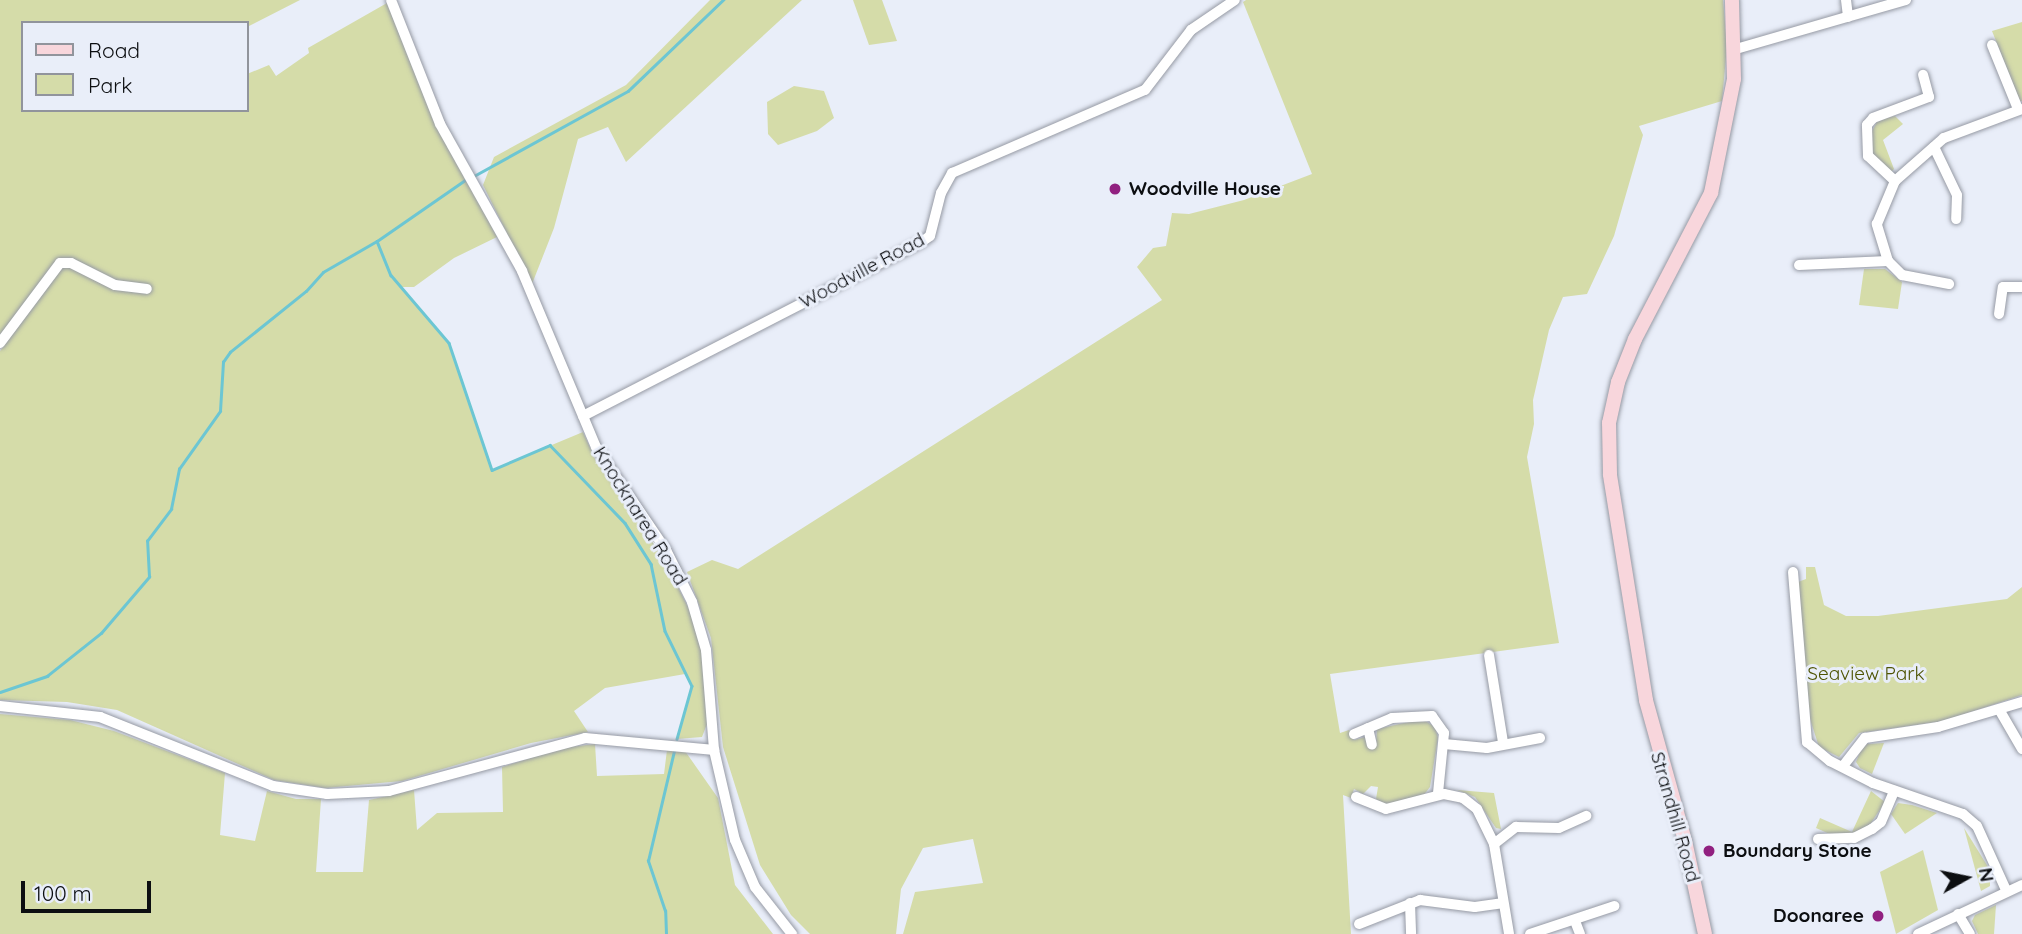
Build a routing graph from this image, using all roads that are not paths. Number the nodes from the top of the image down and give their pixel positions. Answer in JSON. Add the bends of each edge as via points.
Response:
{"nodes":[{"id":1,"x":391,"y":0,"type":"edge"},
{"id":2,"x":1235,"y":0,"type":"edge"},
{"id":3,"x":1732,"y":0,"type":"edge"},
{"id":4,"x":1846,"y":0,"type":"edge"},
{"id":5,"x":1906,"y":0,"type":"edge"},
{"id":6,"x":1848,"y":17,"type":"junction"},
{"id":7,"x":1992,"y":45,"type":"dead end"},
{"id":8,"x":1736,"y":49,"type":"junction"},
{"id":9,"x":1923,"y":75,"type":"dead end"},
{"id":10,"x":2020,"y":109,"type":"edge"},
{"id":11,"x":1934,"y":147,"type":"junction"},
{"id":12,"x":1895,"y":181,"type":"junction"},
{"id":13,"x":1956,"y":219,"type":"dead end"},
{"id":14,"x":1888,"y":261,"type":"junction"},
{"id":15,"x":1799,"y":265,"type":"dead end"},
{"id":16,"x":1949,"y":284,"type":"dead end"},
{"id":17,"x":2022,"y":286,"type":"edge"},
{"id":18,"x":147,"y":289,"type":"dead end"},
{"id":19,"x":1999,"y":314,"type":"dead end"},
{"id":20,"x":0,"y":343,"type":"edge"},
{"id":21,"x":583,"y":416,"type":"junction"},
{"id":22,"x":1793,"y":572,"type":"dead end"},
{"id":23,"x":1489,"y":655,"type":"dead end"},
{"id":24,"x":2022,"y":702,"type":"edge"},
{"id":25,"x":0,"y":706,"type":"edge"},
{"id":26,"x":2000,"y":711,"type":"junction"},
{"id":27,"x":1368,"y":728,"type":"junction"},
{"id":28,"x":1354,"y":734,"type":"dead end"},
{"id":29,"x":1540,"y":738,"type":"dead end"},
{"id":30,"x":1503,"y":742,"type":"junction"},
{"id":31,"x":1444,"y":744,"type":"junction"},
{"id":32,"x":1372,"y":745,"type":"dead end"},
{"id":33,"x":2022,"y":749,"type":"edge"},
{"id":34,"x":713,"y":750,"type":"junction"},
{"id":35,"x":1843,"y":766,"type":"junction"},
{"id":36,"x":1894,"y":791,"type":"junction"},
{"id":37,"x":1438,"y":793,"type":"junction"},
{"id":38,"x":1365,"y":797,"type":"dead end"},
{"id":39,"x":1586,"y":816,"type":"dead end"},
{"id":40,"x":1818,"y":839,"type":"dead end"},
{"id":41,"x":1494,"y":845,"type":"junction"},
{"id":42,"x":2022,"y":885,"type":"edge"},
{"id":43,"x":2007,"y":890,"type":"junction"},
{"id":44,"x":1410,"y":903,"type":"junction"},
{"id":45,"x":1502,"y":903,"type":"junction"},
{"id":46,"x":1614,"y":906,"type":"dead end"},
{"id":47,"x":1958,"y":914,"type":"junction"},
{"id":48,"x":1575,"y":921,"type":"junction"},
{"id":49,"x":1360,"y":924,"type":"dead end"},
{"id":50,"x":792,"y":934,"type":"edge"},
{"id":51,"x":1411,"y":934,"type":"edge"},
{"id":52,"x":1509,"y":934,"type":"edge"},
{"id":53,"x":1530,"y":934,"type":"edge"},
{"id":54,"x":1580,"y":934,"type":"edge"},
{"id":55,"x":1705,"y":934,"type":"edge"},
{"id":56,"x":1918,"y":934,"type":"edge"},
{"id":57,"x":1970,"y":934,"type":"edge"}],
"edges":[{"from":1,"to":21,"type":"street","name":"Knocknarea Road","via":[[440,124],[522,271]]},
{"from":2,"to":21,"type":"street","name":"Woodville Road","via":[[1191,30],[1145,90],[951,173],[930,236],[920,243]]},
{"from":3,"to":8,"type":"main road","name":"Strandhill Road"},
{"from":4,"to":6,"type":"street"},
{"from":5,"to":6,"type":"street"},
{"from":6,"to":8,"type":"street"},
{"from":7,"to":10,"type":"street"},
{"from":8,"to":55,"type":"main road","name":"Strandhill Road","via":[[1729,120],[1711,193],[1635,339],[1618,382],[1609,423],[1610,474],[1646,700]]},
{"from":9,"to":12,"type":"street","via":[[1929,97],[1873,118],[1867,125],[1868,156]]},
{"from":10,"to":11,"type":"street","via":[[1965,128]]},
{"from":11,"to":12,"type":"street"},
{"from":11,"to":13,"type":"street","via":[[1957,195]]},
{"from":12,"to":14,"type":"street","via":[[1877,224]]},
{"from":14,"to":15,"type":"street"},
{"from":14,"to":16,"type":"street","via":[[1902,275]]},
{"from":17,"to":19,"type":"street","via":[[2003,287]]},
{"from":18,"to":20,"type":"street","via":[[115,285],[71,262],[60,263]]},
{"from":21,"to":34,"type":"street","name":"Knocknarea Road","via":[[605,463],[666,550],[692,602],[706,650]]},
{"from":22,"to":35,"type":"street","via":[[1807,742]]},
{"from":23,"to":30,"type":"street","via":[[1497,669]]},
{"from":24,"to":26,"type":"street"},
{"from":25,"to":34,"type":"street","via":[[100,716],[253,779],[327,794],[389,791],[585,738]]},
{"from":26,"to":33,"type":"street"},
{"from":26,"to":35,"type":"street","via":[[1921,731],[1865,738]]},
{"from":27,"to":28,"type":"street"},
{"from":27,"to":31,"type":"street","via":[[1409,715],[1432,716],[1440,723]]},
{"from":27,"to":32,"type":"street"},
{"from":29,"to":30,"type":"street"},
{"from":30,"to":31,"type":"street","via":[[1487,747]]},
{"from":31,"to":37,"type":"street"},
{"from":34,"to":50,"type":"street","name":"Knocknarea Road","via":[[744,864],[762,898]]},
{"from":35,"to":36,"type":"street"},
{"from":36,"to":40,"type":"street","via":[[1881,822],[1871,829],[1854,838]]},
{"from":36,"to":43,"type":"street","via":[[1949,807],[1972,821]]},
{"from":37,"to":38,"type":"street","via":[[1386,809]]},
{"from":37,"to":41,"type":"street","via":[[1463,798],[1477,809]]},
{"from":39,"to":41,"type":"street","via":[[1559,828],[1516,827]]},
{"from":41,"to":45,"type":"street"},
{"from":42,"to":43,"type":"street"},
{"from":43,"to":47,"type":"street"},
{"from":44,"to":45,"type":"street","via":[[1432,899],[1475,907]]},
{"from":44,"to":49,"type":"street"},
{"from":44,"to":51,"type":"street"},
{"from":45,"to":52,"type":"street"},
{"from":46,"to":48,"type":"street"},
{"from":47,"to":56,"type":"street"},
{"from":47,"to":57,"type":"street"},
{"from":48,"to":53,"type":"street"},
{"from":48,"to":54,"type":"street"}]}
